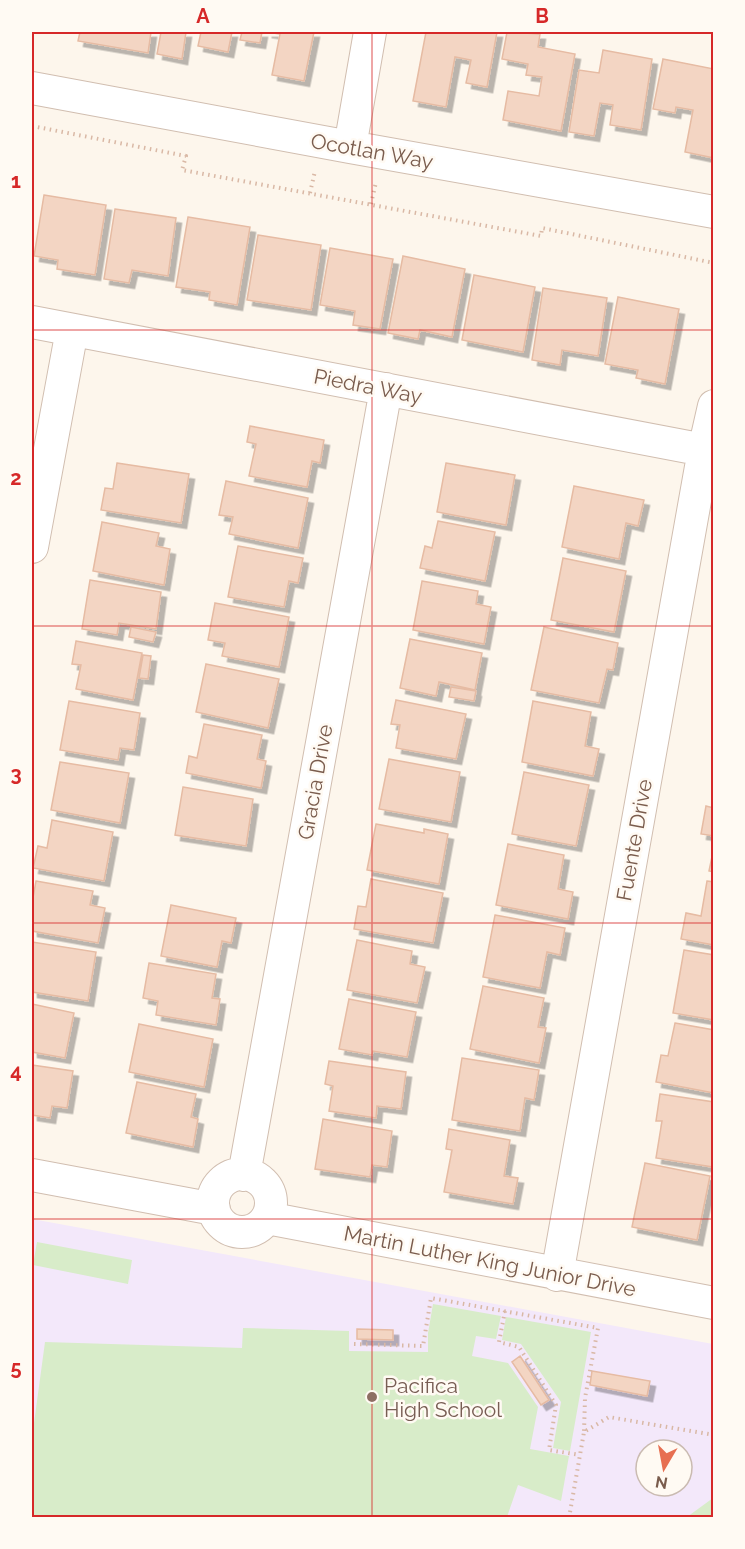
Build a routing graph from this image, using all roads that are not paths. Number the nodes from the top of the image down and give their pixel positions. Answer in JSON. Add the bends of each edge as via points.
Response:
{"nodes":[{"id":1,"x":370,"y":32,"type":"edge"},
{"id":2,"x":32,"y":88,"type":"edge"},
{"id":3,"x":350,"y":147,"type":"junction"},
{"id":4,"x":714,"y":212,"type":"edge"},
{"id":5,"x":32,"y":322,"type":"edge"},
{"id":6,"x":72,"y":330,"type":"junction"},
{"id":7,"x":386,"y":389,"type":"junction"},
{"id":8,"x":714,"y":406,"type":"edge"},
{"id":9,"x":704,"y":450,"type":"junction"},
{"id":10,"x":32,"y":547,"type":"edge"},
{"id":11,"x":244,"y":1175,"type":"junction"},
{"id":12,"x":32,"y":1176,"type":"edge"},
{"id":13,"x":214,"y":1209,"type":"junction"},
{"id":14,"x":267,"y":1218,"type":"junction"},
{"id":15,"x":557,"y":1275,"type":"junction"},
{"id":16,"x":714,"y":1303,"type":"edge"}],
"edges":[{"from":1,"to":3,"type":"street"},
{"from":2,"to":3,"type":"street","name":"Ocotlan Way"},
{"from":3,"to":4,"type":"street","name":"Ocotlan Way"},
{"from":5,"to":6,"type":"street","name":"Piedra Way"},
{"from":6,"to":7,"type":"street","name":"Piedra Way"},
{"from":6,"to":10,"type":"street"},
{"from":7,"to":9,"type":"street","name":"Piedra Way"},
{"from":7,"to":11,"type":"street","name":"Gracia Drive"},
{"from":8,"to":9,"type":"street","name":"Fuente Drive"},
{"from":9,"to":15,"type":"street","name":"Fuente Drive"},
{"from":11,"to":13,"type":"street","via":[[220,1184]]},
{"from":11,"to":14,"type":"street","via":[[254,1177],[267,1191]]},
{"from":12,"to":13,"type":"street"},
{"from":13,"to":14,"type":"street","via":[[223,1226],[242,1232],[260,1226]]},
{"from":14,"to":15,"type":"street","name":"Martin Luther King Junior Drive"},
{"from":15,"to":16,"type":"street","name":"Martin Luther King Junior Drive"}]}
